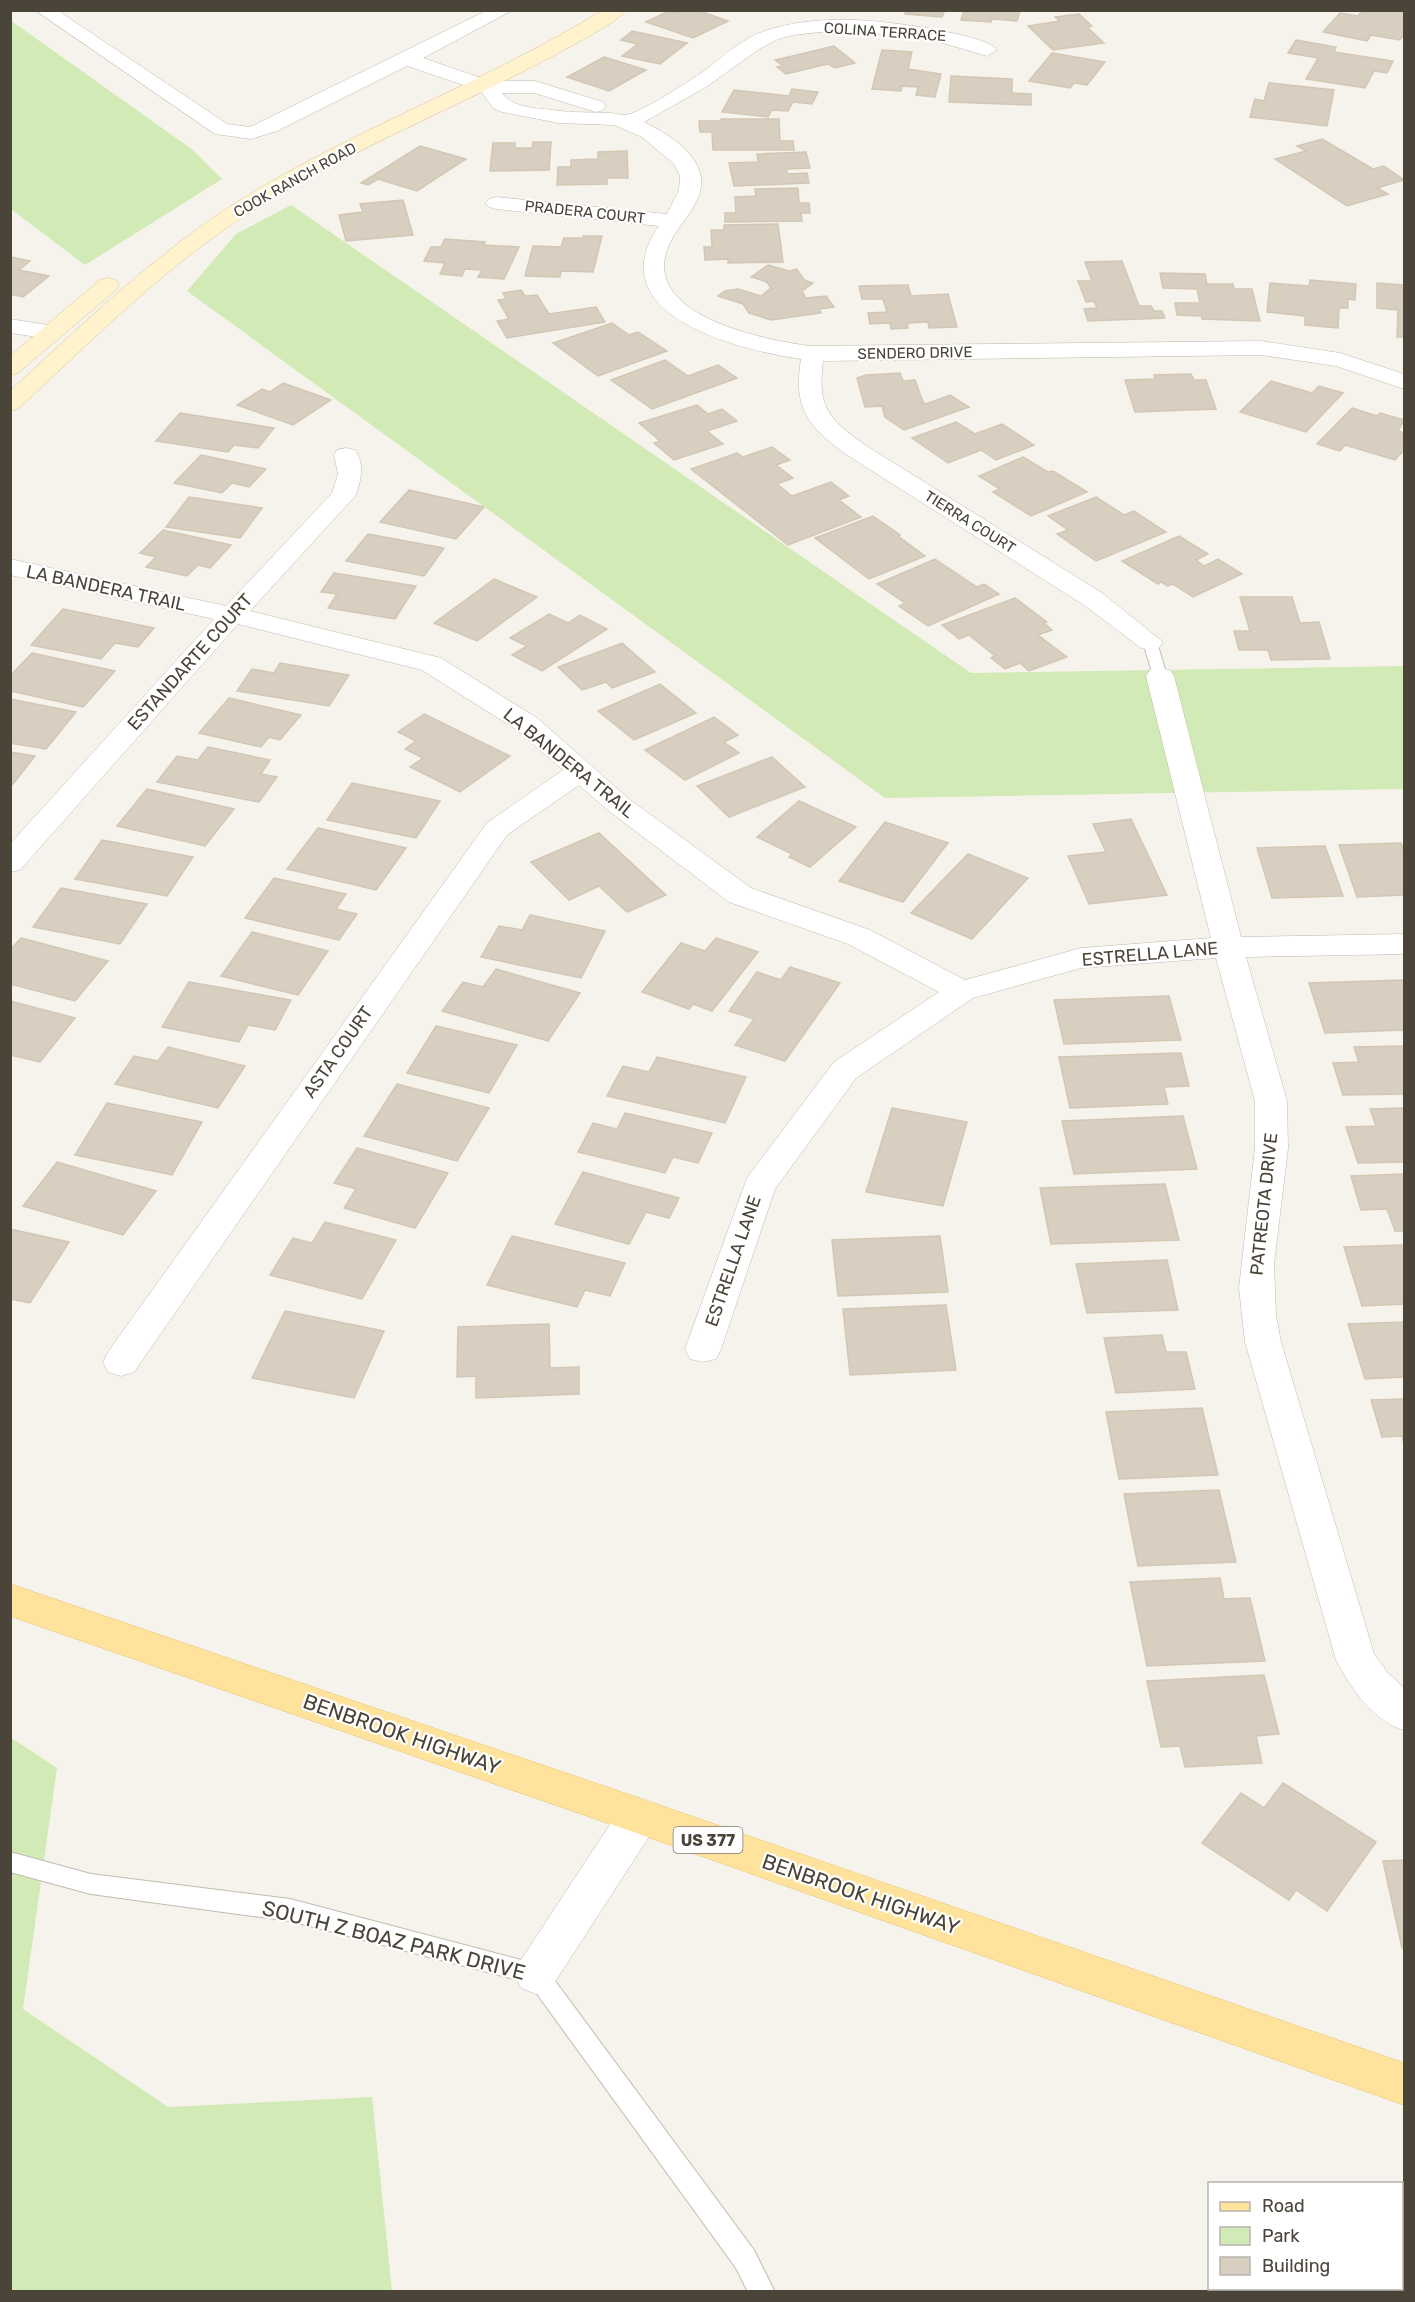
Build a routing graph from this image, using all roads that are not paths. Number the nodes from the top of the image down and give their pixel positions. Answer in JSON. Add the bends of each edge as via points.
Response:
{"nodes":[{"id":1,"x":44,"y":10,"type":"edge"},
{"id":2,"x":504,"y":10,"type":"edge"},
{"id":3,"x":587,"y":10,"type":"edge"},
{"id":4,"x":617,"y":10,"type":"edge"},
{"id":5,"x":987,"y":50,"type":"dead end"},
{"id":6,"x":406,"y":59,"type":"junction"},
{"id":7,"x":477,"y":83,"type":"junction"},
{"id":8,"x":573,"y":99,"type":"junction"},
{"id":9,"x":548,"y":115,"type":"junction"},
{"id":10,"x":620,"y":121,"type":"junction"},
{"id":11,"x":496,"y":203,"type":"dead end"},
{"id":12,"x":674,"y":222,"type":"junction"},
{"id":13,"x":168,"y":236,"type":"dead end"},
{"id":14,"x":127,"y":268,"type":"dead end"},
{"id":15,"x":10,"y":326,"type":"edge"},
{"id":16,"x":52,"y":332,"type":"junction"},
{"id":17,"x":813,"y":354,"type":"junction"},
{"id":18,"x":10,"y":368,"type":"edge"},
{"id":19,"x":1404,"y":381,"type":"edge"},
{"id":20,"x":10,"y":404,"type":"edge"},
{"id":21,"x":346,"y":455,"type":"dead end"},
{"id":22,"x":10,"y":567,"type":"edge"},
{"id":23,"x":232,"y":615,"type":"junction"},
{"id":24,"x":1150,"y":642,"type":"joint"},
{"id":25,"x":1160,"y":676,"type":"joint"},
{"id":26,"x":582,"y":770,"type":"junction"},
{"id":27,"x":10,"y":863,"type":"edge"},
{"id":28,"x":1404,"y":944,"type":"edge"},
{"id":29,"x":1228,"y":947,"type":"junction"},
{"id":30,"x":962,"y":991,"type":"junction"},
{"id":31,"x":703,"y":1349,"type":"dead end"},
{"id":32,"x":121,"y":1362,"type":"dead end"},
{"id":33,"x":10,"y":1600,"type":"edge"},
{"id":34,"x":1404,"y":1713,"type":"edge"},
{"id":35,"x":639,"y":1816,"type":"junction"},
{"id":36,"x":10,"y":1862,"type":"edge"},
{"id":37,"x":536,"y":1974,"type":"junction"},
{"id":38,"x":1404,"y":2084,"type":"edge"},
{"id":39,"x":762,"y":2292,"type":"edge"}],
"edges":[{"from":1,"to":6,"type":"street","via":[[229,132],[261,131]]},
{"from":2,"to":6,"type":"street"},
{"from":3,"to":7,"type":"street","name":"COOK RANCH ROAD"},
{"from":4,"to":7,"type":"street","name":"COOK RANCH ROAD"},
{"from":5,"to":10,"type":"street","name":"COLINA TERRACE","via":[[955,38],[909,33],[850,27],[793,30],[761,40],[696,85]]},
{"from":6,"to":7,"type":"street"},
{"from":7,"to":8,"type":"street","name":"SENDERO DRIVE","via":[[535,87]]},
{"from":7,"to":9,"type":"street","name":"SENDERO DRIVE","via":[[503,105]]},
{"from":7,"to":13,"type":"street","name":"COOK RANCH ROAD","via":[[242,188]]},
{"from":7,"to":20,"type":"street","name":"COOK RANCH ROAD","via":[[295,177],[230,216],[140,285]]},
{"from":8,"to":9,"type":"street"},
{"from":8,"to":10,"type":"street","name":"SENDERO DRIVE","via":[[609,111]]},
{"from":9,"to":10,"type":"street","name":"SENDERO DRIVE"},
{"from":10,"to":12,"type":"street","name":"SENDERO DRIVE","via":[[670,147],[686,169],[690,194]]},
{"from":11,"to":12,"type":"street","name":"PRADERA COURT"},
{"from":12,"to":17,"type":"street","name":"SENDERO DRIVE","via":[[654,259],[658,282],[676,306],[706,326],[744,341]]},
{"from":14,"to":16,"type":"street"},
{"from":15,"to":16,"type":"street"},
{"from":16,"to":18,"type":"street"},
{"from":17,"to":19,"type":"street","name":"SENDERO DRIVE","via":[[1261,348],[1340,360]]},
{"from":17,"to":24,"type":"street","name":"TIERRA COURT","via":[[808,398],[827,428],[1093,599]]},
{"from":21,"to":23,"type":"street","name":"ESTANDARTE COURT","via":[[350,474],[344,495]]},
{"from":22,"to":23,"type":"street","name":"LA BANDERA TRAIL"},
{"from":23,"to":26,"type":"street","name":"LA BANDERA TRAIL","via":[[431,664],[527,724]]},
{"from":23,"to":27,"type":"street","name":"ESTANDARTE COURT"},
{"from":24,"to":25,"type":"lane","name":"TIERRA COURT"},
{"from":25,"to":29,"type":"street","name":"PATREOTA DRIVE"},
{"from":26,"to":30,"type":"street","name":"LA BANDERA TRAIL","via":[[619,805],[740,895],[859,937]]},
{"from":26,"to":32,"type":"street","name":"ASTA COURT","via":[[497,829]]},
{"from":28,"to":29,"type":"street","name":"ESTRELLA LANE"},
{"from":29,"to":30,"type":"street","name":"ESTRELLA LANE","via":[[1081,958]]},
{"from":29,"to":34,"type":"street","name":"PATREOTA DRIVE","via":[[1266,1077],[1273,1124],[1256,1265],[1255,1290],[1263,1342],[1356,1660],[1372,1684]]},
{"from":30,"to":31,"type":"street","name":"ESTRELLA LANE","via":[[845,1070],[759,1186]]},
{"from":33,"to":35,"type":"main road","name":"BENBROOK HIGHWAY","number":"US 377"},
{"from":35,"to":37,"type":"street"},
{"from":35,"to":38,"type":"main road","name":"BENBROOK HIGHWAY","number":"US 377"},
{"from":36,"to":37,"type":"lane","name":"SOUTH Z BOAZ PARK DRIVE","via":[[92,1884],[290,1910]]},
{"from":37,"to":39,"type":"lane","name":"SOUTH Z BOAZ PARK DRIVE","via":[[745,2259]]}]}
